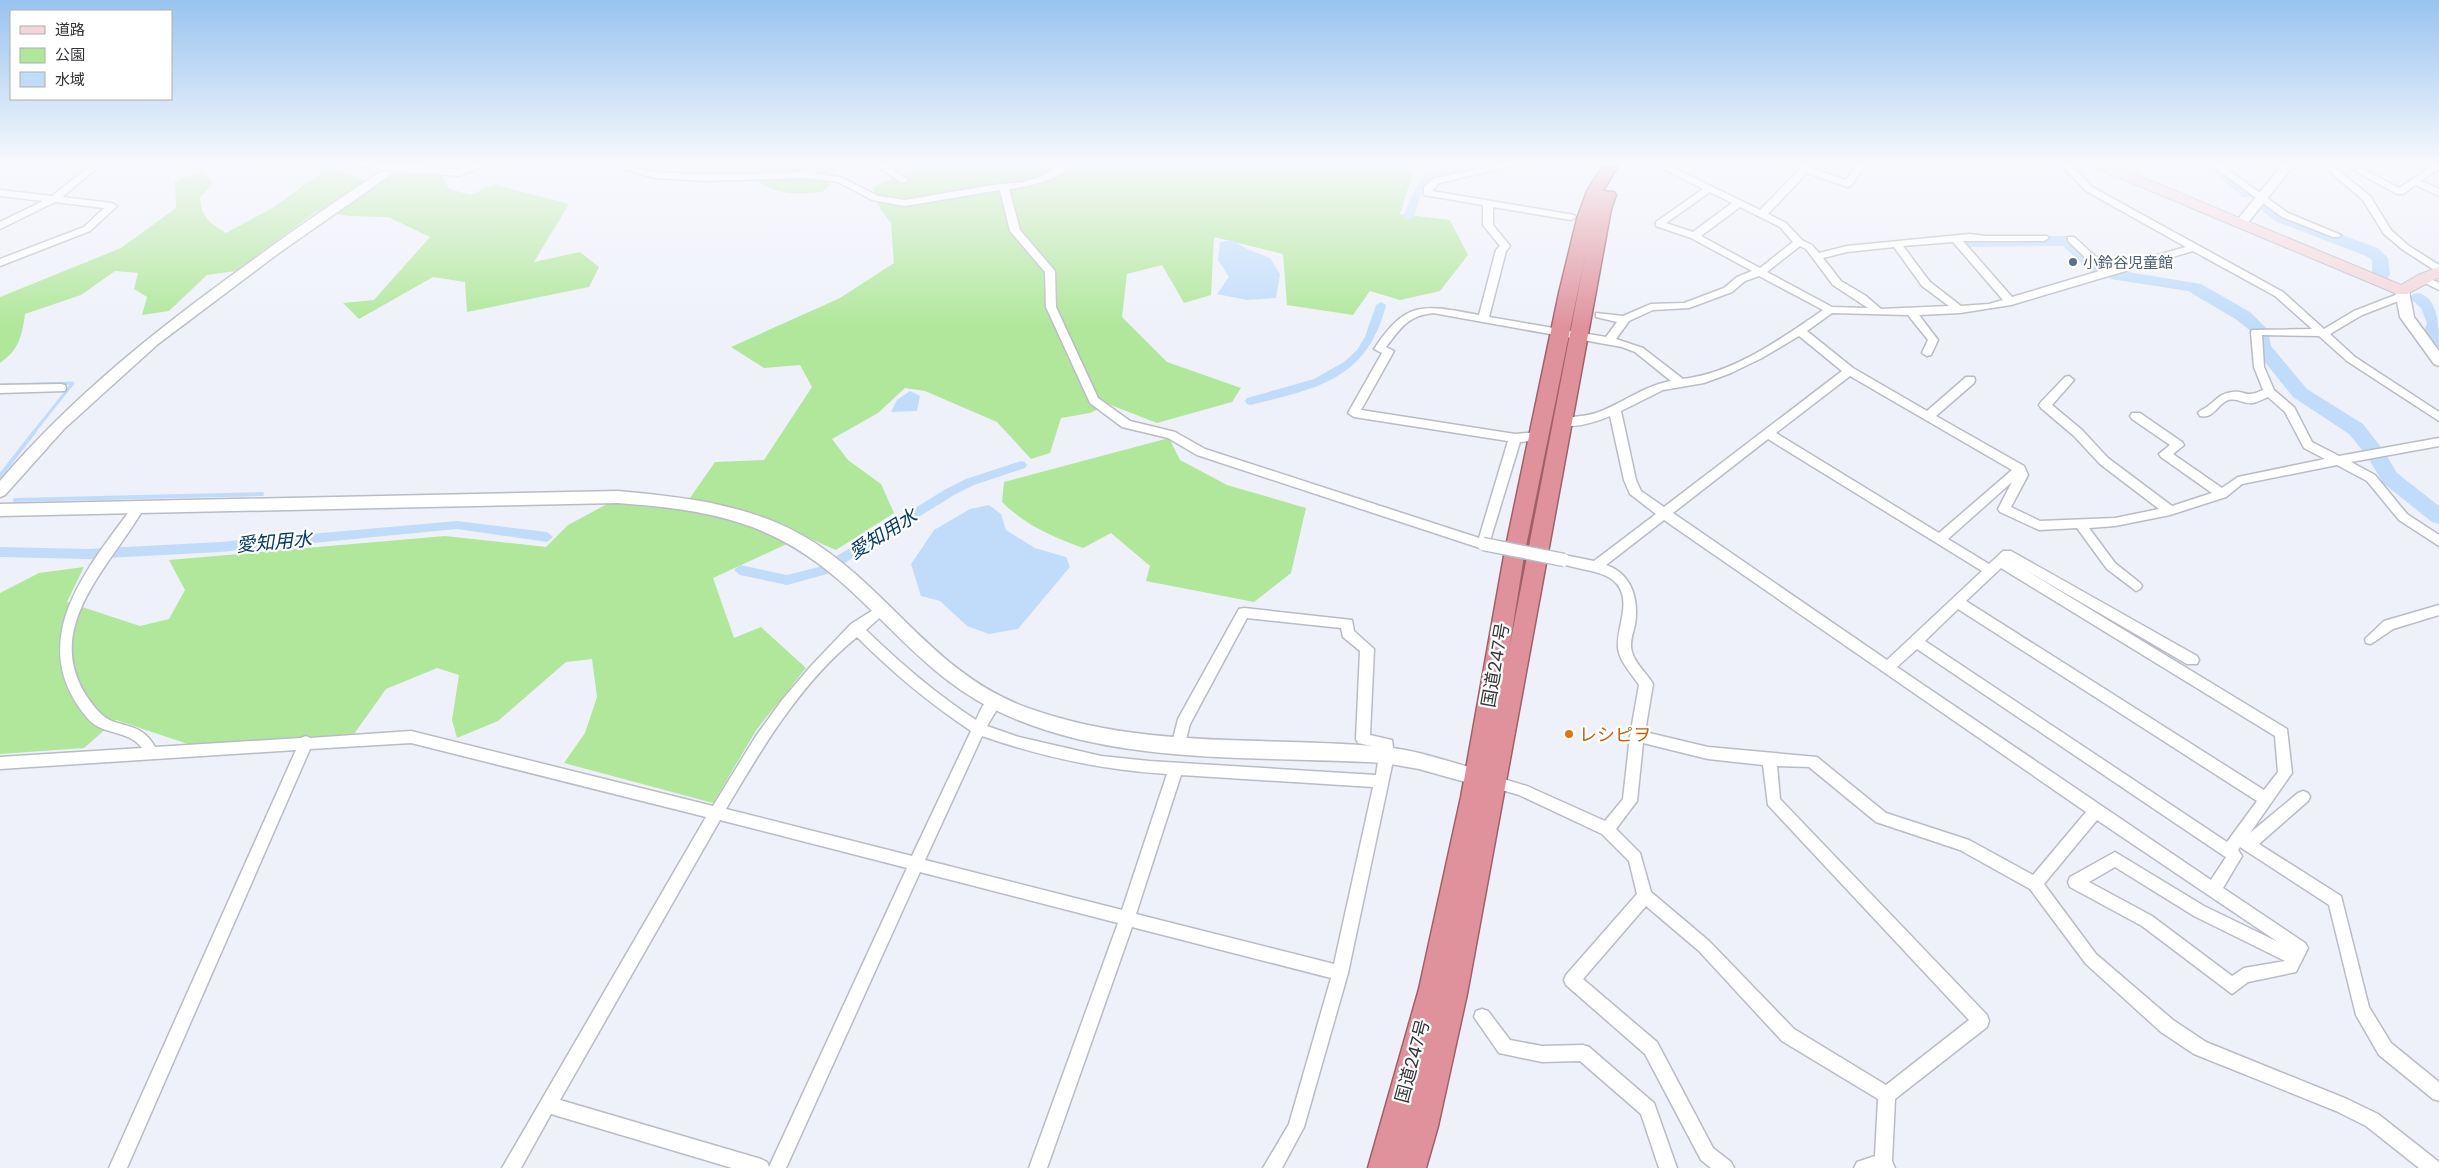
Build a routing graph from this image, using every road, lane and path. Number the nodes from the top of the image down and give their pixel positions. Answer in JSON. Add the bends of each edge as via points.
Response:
{"nodes":[{"id":1,"x":15,"y":219,"type":"edge"},
{"id":2,"x":98,"y":219,"type":"edge"},
{"id":3,"x":319,"y":219,"type":"edge"},
{"id":4,"x":1012,"y":219,"type":"edge"},
{"id":5,"x":1488,"y":219,"type":"edge"},
{"id":6,"x":1585,"y":219,"type":"edge"},
{"id":7,"x":1600,"y":219,"type":"edge"},
{"id":8,"x":1667,"y":219,"type":"edge"},
{"id":9,"x":1718,"y":219,"type":"edge"},
{"id":10,"x":1770,"y":219,"type":"edge"},
{"id":11,"x":2142,"y":219,"type":"edge"},
{"id":12,"x":2233,"y":219,"type":"edge"},
{"id":13,"x":2245,"y":219,"type":"edge"},
{"id":14,"x":2294,"y":219,"type":"edge"},
{"id":15,"x":2379,"y":219,"type":"edge"},
{"id":16,"x":2242,"y":222,"type":"junction"},
{"id":17,"x":0,"y":226,"type":"edge"},
{"id":18,"x":2336,"y":235,"type":"dead end"},
{"id":19,"x":1694,"y":236,"type":"junction"},
{"id":20,"x":2044,"y":238,"type":"dead end"},
{"id":21,"x":1956,"y":239,"type":"junction"},
{"id":22,"x":2071,"y":239,"type":"dead end"},
{"id":23,"x":1799,"y":242,"type":"junction"},
{"id":24,"x":1896,"y":244,"type":"junction"},
{"id":25,"x":2195,"y":247,"type":"junction"},
{"id":26,"x":1816,"y":257,"type":"junction"},
{"id":27,"x":0,"y":263,"type":"edge"},
{"id":28,"x":1762,"y":271,"type":"junction"},
{"id":29,"x":2115,"y":271,"type":"junction"},
{"id":30,"x":2439,"y":271,"type":"edge"},
{"id":31,"x":2423,"y":278,"type":"junction"},
{"id":32,"x":2439,"y":287,"type":"edge"},
{"id":33,"x":2402,"y":294,"type":"junction"},
{"id":34,"x":2012,"y":302,"type":"junction"},
{"id":35,"x":1830,"y":310,"type":"junction"},
{"id":36,"x":1960,"y":310,"type":"junction"},
{"id":37,"x":1879,"y":312,"type":"junction"},
{"id":38,"x":1911,"y":312,"type":"junction"},
{"id":39,"x":1600,"y":315,"type":"dead end"},
{"id":40,"x":1483,"y":319,"type":"junction"},
{"id":41,"x":1625,"y":319,"type":"junction"},
{"id":42,"x":1800,"y":331,"type":"junction"},
{"id":43,"x":2325,"y":333,"type":"junction"},
{"id":44,"x":1570,"y":334,"type":"junction"},
{"id":45,"x":1609,"y":341,"type":"junction"},
{"id":46,"x":1928,"y":353,"type":"dead end"},
{"id":47,"x":2437,"y":355,"type":"edge"},
{"id":48,"x":1849,"y":371,"type":"junction"},
{"id":49,"x":1970,"y":380,"type":"dead end"},
{"id":50,"x":2069,"y":380,"type":"dead end"},
{"id":51,"x":1680,"y":382,"type":"junction"},
{"id":52,"x":61,"y":388,"type":"dead end"},
{"id":53,"x":0,"y":389,"type":"edge"},
{"id":54,"x":2269,"y":392,"type":"junction"},
{"id":55,"x":1615,"y":411,"type":"junction"},
{"id":56,"x":2204,"y":413,"type":"dead end"},
{"id":57,"x":1928,"y":416,"type":"junction"},
{"id":58,"x":2136,"y":416,"type":"dead end"},
{"id":59,"x":2439,"y":417,"type":"edge"},
{"id":60,"x":1564,"y":422,"type":"junction"},
{"id":61,"x":1767,"y":433,"type":"junction"},
{"id":62,"x":1540,"y":436,"type":"junction"},
{"id":63,"x":1515,"y":438,"type":"junction"},
{"id":64,"x":2439,"y":442,"type":"edge"},
{"id":65,"x":2334,"y":460,"type":"junction"},
{"id":66,"x":2020,"y":469,"type":"junction"},
{"id":67,"x":0,"y":492,"type":"edge"},
{"id":68,"x":2222,"y":494,"type":"junction"},
{"id":69,"x":138,"y":508,"type":"junction"},
{"id":70,"x":0,"y":510,"type":"edge"},
{"id":71,"x":2170,"y":512,"type":"junction"},
{"id":72,"x":1663,"y":513,"type":"junction"},
{"id":73,"x":2080,"y":524,"type":"junction"},
{"id":74,"x":1939,"y":540,"type":"junction"},
{"id":75,"x":2439,"y":541,"type":"edge"},
{"id":76,"x":1483,"y":544,"type":"junction"},
{"id":77,"x":1596,"y":566,"type":"junction"},
{"id":78,"x":1995,"y":566,"type":"junction"},
{"id":79,"x":2136,"y":586,"type":"dead end"},
{"id":80,"x":1958,"y":602,"type":"junction"},
{"id":81,"x":881,"y":610,"type":"junction"},
{"id":82,"x":2439,"y":610,"type":"edge"},
{"id":83,"x":856,"y":628,"type":"junction"},
{"id":84,"x":2371,"y":639,"type":"dead end"},
{"id":85,"x":1917,"y":642,"type":"junction"},
{"id":86,"x":2192,"y":660,"type":"dead end"},
{"id":87,"x":1888,"y":668,"type":"junction"},
{"id":88,"x":995,"y":701,"type":"junction"},
{"id":89,"x":979,"y":730,"type":"junction"},
{"id":90,"x":1637,"y":736,"type":"junction"},
{"id":91,"x":306,"y":742,"type":"junction"},
{"id":92,"x":1178,"y":746,"type":"junction"},
{"id":93,"x":152,"y":754,"type":"junction"},
{"id":94,"x":1387,"y":756,"type":"junction"},
{"id":95,"x":1769,"y":760,"type":"junction"},
{"id":96,"x":0,"y":763,"type":"edge"},
{"id":97,"x":1176,"y":768,"type":"junction"},
{"id":98,"x":1485,"y":780,"type":"junction"},
{"id":99,"x":1382,"y":781,"type":"junction"},
{"id":100,"x":2303,"y":797,"type":"dead end"},
{"id":101,"x":2266,"y":799,"type":"junction"},
{"id":102,"x":2096,"y":811,"type":"junction"},
{"id":103,"x":717,"y":812,"type":"junction"},
{"id":104,"x":1607,"y":829,"type":"junction"},
{"id":105,"x":2243,"y":841,"type":"junction"},
{"id":106,"x":2229,"y":851,"type":"junction"},
{"id":107,"x":916,"y":864,"type":"junction"},
{"id":108,"x":2035,"y":884,"type":"junction"},
{"id":109,"x":2213,"y":890,"type":"junction"},
{"id":110,"x":1645,"y":896,"type":"junction"},
{"id":111,"x":1126,"y":919,"type":"junction"},
{"id":112,"x":2295,"y":958,"type":"junction"},
{"id":113,"x":1340,"y":973,"type":"junction"},
{"id":114,"x":1482,"y":1017,"type":"dead end"},
{"id":115,"x":2439,"y":1093,"type":"edge"},
{"id":116,"x":1887,"y":1095,"type":"junction"},
{"id":117,"x":548,"y":1105,"type":"junction"},
{"id":118,"x":1885,"y":1165,"type":"edge"},
{"id":119,"x":118,"y":1168,"type":"edge"},
{"id":120,"x":511,"y":1168,"type":"edge"},
{"id":121,"x":761,"y":1168,"type":"edge"},
{"id":122,"x":777,"y":1168,"type":"edge"},
{"id":123,"x":1038,"y":1168,"type":"edge"},
{"id":124,"x":1272,"y":1168,"type":"edge"},
{"id":125,"x":1384,"y":1168,"type":"edge"},
{"id":126,"x":1411,"y":1168,"type":"edge"},
{"id":127,"x":1668,"y":1168,"type":"edge"},
{"id":128,"x":1725,"y":1168,"type":"edge"},
{"id":129,"x":1862,"y":1168,"type":"edge"},
{"id":130,"x":2433,"y":1168,"type":"edge"}],
"edges":[{"from":1,"to":17,"type":"street"},
{"from":2,"to":27,"type":"street","via":[[87,229]]},
{"from":3,"to":67,"type":"street","via":[[146,345],[57,426]]},
{"from":4,"to":76,"type":"street","via":[[1015,231],[1050,271],[1052,307],[1094,400],[1126,424],[1171,436],[1201,452]]},
{"from":5,"to":40,"type":"street","via":[[1488,225],[1505,246],[1501,250]]},
{"from":6,"to":44,"type":"highway","name":"国道247号"},
{"from":7,"to":44,"type":"highway","name":"国道247号"},
{"from":8,"to":19,"type":"street","via":[[1659,224]]},
{"from":9,"to":19,"type":"street"},
{"from":10,"to":23,"type":"street"},
{"from":11,"to":25,"type":"street"},
{"from":12,"to":16,"type":"main road"},
{"from":13,"to":16,"type":"street"},
{"from":14,"to":18,"type":"street"},
{"from":15,"to":30,"type":"street","via":[[2387,232]]},
{"from":16,"to":33,"type":"main road"},
{"from":19,"to":28,"type":"street"},
{"from":20,"to":21,"type":"street"},
{"from":21,"to":24,"type":"street"},
{"from":21,"to":34,"type":"street"},
{"from":22,"to":29,"type":"street","via":[[2100,266]]},
{"from":23,"to":26,"type":"street","via":[[1809,247]]},
{"from":23,"to":28,"type":"street"},
{"from":24,"to":26,"type":"street","via":[[1847,249]]},
{"from":24,"to":36,"type":"street","via":[[1926,284]]},
{"from":25,"to":29,"type":"street"},
{"from":25,"to":43,"type":"street","via":[[2279,294]]},
{"from":26,"to":37,"type":"street","via":[[1837,283]]},
{"from":28,"to":35,"type":"street"},
{"from":28,"to":41,"type":"street","via":[[1741,279],[1728,290],[1685,306],[1651,307]]},
{"from":29,"to":34,"type":"street"},
{"from":30,"to":31,"type":"main road"},
{"from":31,"to":32,"type":"street"},
{"from":31,"to":33,"type":"main road"},
{"from":33,"to":43,"type":"street"},
{"from":33,"to":47,"type":"street","via":[[2407,317]]},
{"from":34,"to":36,"type":"street"},
{"from":35,"to":37,"type":"street"},
{"from":35,"to":42,"type":"street"},
{"from":36,"to":38,"type":"street"},
{"from":37,"to":38,"type":"street"},
{"from":38,"to":46,"type":"street","via":[[1933,340]]},
{"from":39,"to":41,"type":"street"},
{"from":40,"to":44,"type":"street"},
{"from":40,"to":63,"type":"street","via":[[1434,310],[1415,311],[1404,317],[1379,349],[1389,351],[1354,413]]},
{"from":41,"to":45,"type":"street"},
{"from":42,"to":48,"type":"street"},
{"from":42,"to":51,"type":"street","via":[[1764,353],[1709,378]]},
{"from":43,"to":54,"type":"street","via":[[2256,332],[2259,367]]},
{"from":43,"to":59,"type":"street","via":[[2351,359]]},
{"from":44,"to":45,"type":"street"},
{"from":44,"to":60,"type":"highway","name":"国道247号"},
{"from":44,"to":62,"type":"highway","name":"国道247号"},
{"from":45,"to":51,"type":"street","via":[[1639,350]]},
{"from":48,"to":57,"type":"street"},
{"from":48,"to":61,"type":"street"},
{"from":49,"to":57,"type":"street"},
{"from":50,"to":71,"type":"street","via":[[2045,405],[2104,461]]},
{"from":51,"to":55,"type":"street","via":[[1652,389]]},
{"from":52,"to":53,"type":"street"},
{"from":54,"to":56,"type":"street","via":[[2251,400],[2233,395],[2220,399]]},
{"from":54,"to":65,"type":"street","via":[[2290,410],[2308,445]]},
{"from":55,"to":60,"type":"street","via":[[1580,423]]},
{"from":55,"to":72,"type":"street","via":[[1636,494]]},
{"from":57,"to":66,"type":"street"},
{"from":58,"to":68,"type":"street","via":[[2178,445],[2165,454]]},
{"from":60,"to":98,"type":"highway","name":"国道247号"},
{"from":61,"to":72,"type":"street"},
{"from":61,"to":74,"type":"street"},
{"from":62,"to":63,"type":"street"},
{"from":62,"to":98,"type":"highway","name":"国道247号","via":[[1514,556]]},
{"from":63,"to":76,"type":"street"},
{"from":64,"to":65,"type":"street"},
{"from":65,"to":68,"type":"street","via":[[2260,475],[2238,482]]},
{"from":65,"to":75,"type":"street","via":[[2371,478],[2403,517]]},
{"from":66,"to":73,"type":"street","via":[[2022,476],[2004,509],[2039,526]]},
{"from":66,"to":74,"type":"street"},
{"from":68,"to":71,"type":"street"},
{"from":69,"to":70,"type":"street"},
{"from":69,"to":81,"type":"street","via":[[618,497],[686,502],[754,520],[799,541],[834,566]]},
{"from":69,"to":93,"type":"street","via":[[89,578],[72,612],[66,641],[66,669],[72,686],[96,718],[142,738]]},
{"from":71,"to":73,"type":"street","via":[[2115,522]]},
{"from":72,"to":77,"type":"street"},
{"from":72,"to":87,"type":"street"},
{"from":73,"to":79,"type":"street","via":[[2111,566]]},
{"from":74,"to":78,"type":"street"},
{"from":76,"to":77,"type":"street","bridge":true},
{"from":77,"to":90,"type":"street","via":[[1614,573],[1626,584],[1630,607],[1625,651],[1646,684]]},
{"from":78,"to":80,"type":"street"},
{"from":78,"to":86,"type":"street","via":[[2007,554]]},
{"from":78,"to":101,"type":"street","via":[[2282,733],[2285,773]]},
{"from":80,"to":85,"type":"street"},
{"from":80,"to":101,"type":"street"},
{"from":81,"to":83,"type":"street"},
{"from":81,"to":88,"type":"street","via":[[950,673]]},
{"from":82,"to":84,"type":"street","via":[[2389,626]]},
{"from":83,"to":89,"type":"street","via":[[942,706]]},
{"from":83,"to":103,"type":"street","via":[[817,667],[769,729]]},
{"from":85,"to":87,"type":"street"},
{"from":85,"to":106,"type":"street"},
{"from":87,"to":102,"type":"street"},
{"from":88,"to":89,"type":"street"},
{"from":88,"to":92,"type":"street","via":[[1067,728],[1128,741]]},
{"from":89,"to":97,"type":"street","via":[[1019,743],[1102,762]]},
{"from":89,"to":107,"type":"street"},
{"from":90,"to":95,"type":"street","via":[[1708,753]]},
{"from":90,"to":104,"type":"street","via":[[1630,801]]},
{"from":91,"to":93,"type":"street"},
{"from":91,"to":103,"type":"street","via":[[411,736]]},
{"from":91,"to":119,"type":"street"},
{"from":92,"to":94,"type":"street"},
{"from":92,"to":94,"type":"street","via":[[1183,723],[1244,613],[1347,624],[1348,632],[1368,648],[1363,739],[1387,744]]},
{"from":93,"to":96,"type":"street"},
{"from":94,"to":98,"type":"street"},
{"from":94,"to":99,"type":"street"},
{"from":95,"to":108,"type":"street","via":[[1812,761],[1881,818],[1964,845]]},
{"from":95,"to":116,"type":"street","via":[[1773,801],[1981,1021]]},
{"from":97,"to":99,"type":"street"},
{"from":97,"to":111,"type":"street"},
{"from":98,"to":104,"type":"street","via":[[1522,790]]},
{"from":98,"to":125,"type":"highway","name":"国道247号"},
{"from":98,"to":126,"type":"highway","name":"国道247号","via":[[1454,994],[1424,1126]]},
{"from":99,"to":113,"type":"street"},
{"from":100,"to":105,"type":"street"},
{"from":101,"to":105,"type":"street"},
{"from":102,"to":108,"type":"street"},
{"from":102,"to":109,"type":"street"},
{"from":103,"to":107,"type":"street"},
{"from":103,"to":117,"type":"street"},
{"from":104,"to":110,"type":"street","via":[[1635,858]]},
{"from":105,"to":106,"type":"street"},
{"from":105,"to":115,"type":"street","via":[[2336,901],[2362,1010],[2385,1050]]},
{"from":106,"to":109,"type":"street","via":[[2235,856]]},
{"from":107,"to":111,"type":"street"},
{"from":107,"to":122,"type":"street"},
{"from":108,"to":130,"type":"street","via":[[2091,959],[2167,1026],[2200,1048],[2372,1120]]},
{"from":109,"to":112,"type":"street","via":[[2300,948]]},
{"from":110,"to":116,"type":"street","via":[[1704,946],[1788,1035]]},
{"from":110,"to":128,"type":"street","via":[[1572,980],[1651,1048],[1707,1154]]},
{"from":111,"to":113,"type":"street"},
{"from":111,"to":123,"type":"street"},
{"from":112,"to":112,"type":"street","via":[[2291,967],[2244,975],[2232,986],[2147,921],[2074,882],[2115,859],[2199,911]]},
{"from":113,"to":124,"type":"street","via":[[1296,1127]]},
{"from":114,"to":127,"type":"street","via":[[1505,1047],[1542,1054],[1583,1053],[1648,1110]]},
{"from":116,"to":118,"type":"street"},
{"from":117,"to":120,"type":"street"},
{"from":117,"to":121,"type":"street"},
{"from":118,"to":129,"type":"street"}]}
